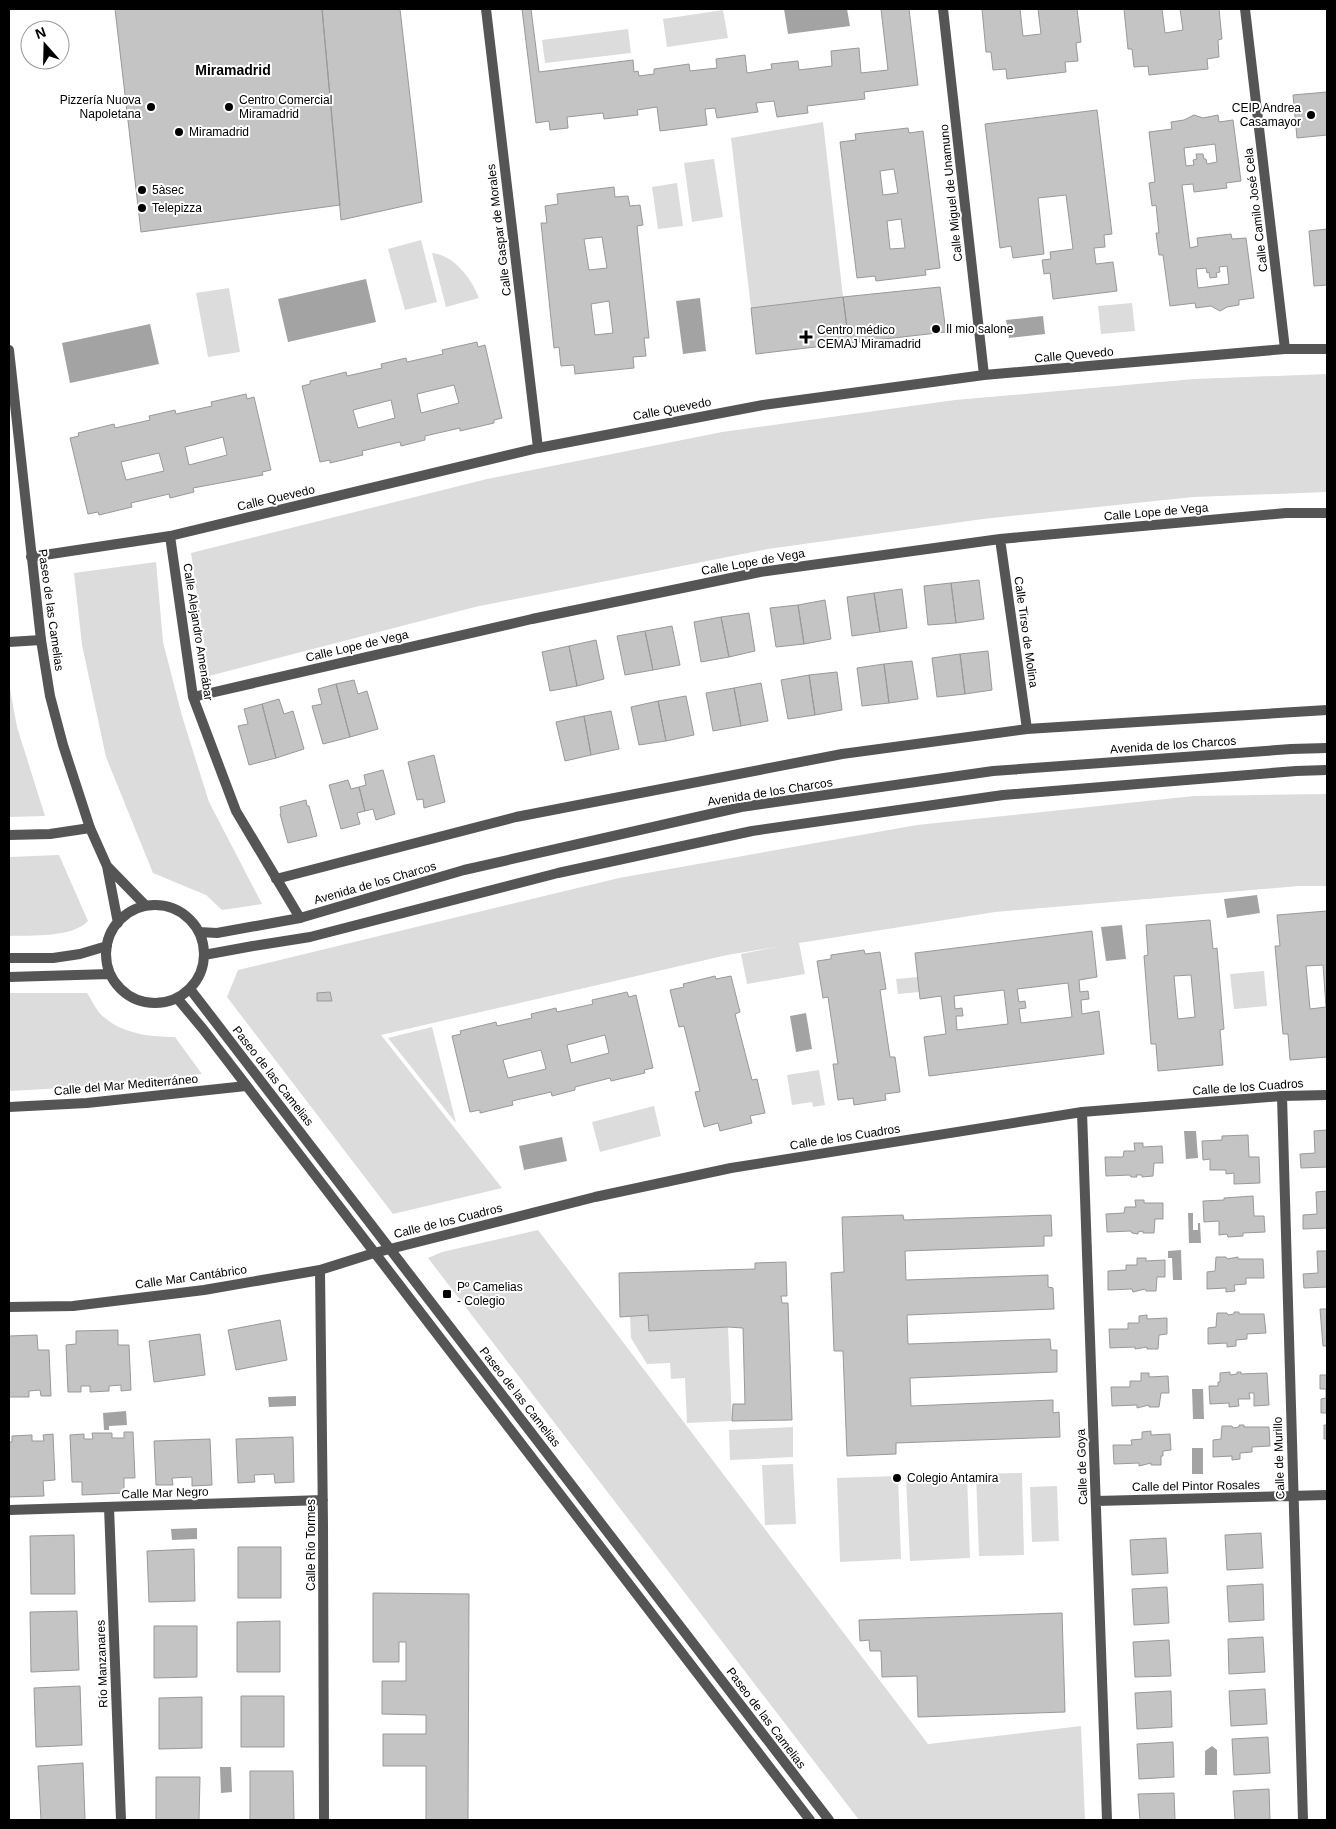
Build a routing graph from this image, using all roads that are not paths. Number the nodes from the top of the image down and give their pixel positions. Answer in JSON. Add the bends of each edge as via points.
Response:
{"nodes":[{"id":1,"x":486,"y":9,"type":"edge"},
{"id":2,"x":944,"y":9,"type":"edge"},
{"id":3,"x":1245,"y":9,"type":"edge"},
{"id":4,"x":1285,"y":349,"type":"junction"},
{"id":5,"x":1327,"y":349,"type":"edge"},
{"id":6,"x":9,"y":350,"type":"edge"},
{"id":7,"x":984,"y":375,"type":"junction"},
{"id":8,"x":538,"y":448,"type":"junction"},
{"id":9,"x":1327,"y":513,"type":"edge"},
{"id":10,"x":170,"y":536,"type":"junction"},
{"id":11,"x":1000,"y":539,"type":"junction"},
{"id":12,"x":31,"y":557,"type":"junction"},
{"id":13,"x":41,"y":640,"type":"junction"},
{"id":14,"x":9,"y":642,"type":"edge"},
{"id":15,"x":193,"y":697,"type":"junction"},
{"id":16,"x":1327,"y":710,"type":"edge"},
{"id":17,"x":1027,"y":729,"type":"junction"},
{"id":18,"x":1327,"y":748,"type":"edge"},
{"id":19,"x":1327,"y":770,"type":"edge"},
{"id":20,"x":90,"y":828,"type":"junction"},
{"id":21,"x":9,"y":834,"type":"edge"},
{"id":22,"x":106,"y":866,"type":"junction"},
{"id":23,"x":276,"y":878,"type":"junction"},
{"id":24,"x":146,"y":906,"type":"junction"},
{"id":25,"x":300,"y":918,"type":"junction"},
{"id":26,"x":118,"y":923,"type":"junction"},
{"id":27,"x":199,"y":932,"type":"junction"},
{"id":28,"x":107,"y":946,"type":"junction"},
{"id":29,"x":204,"y":955,"type":"junction"},
{"id":30,"x":9,"y":958,"type":"edge"},
{"id":31,"x":110,"y":974,"type":"junction"},
{"id":32,"x":9,"y":978,"type":"edge"},
{"id":33,"x":190,"y":989,"type":"junction"},
{"id":34,"x":177,"y":998,"type":"junction"},
{"id":35,"x":246,"y":1086,"type":"junction"},
{"id":36,"x":1327,"y":1095,"type":"edge"},
{"id":37,"x":1282,"y":1096,"type":"junction"},
{"id":38,"x":9,"y":1107,"type":"edge"},
{"id":39,"x":1082,"y":1112,"type":"junction"},
{"id":40,"x":390,"y":1249,"type":"junction"},
{"id":41,"x":374,"y":1253,"type":"junction"},
{"id":42,"x":320,"y":1270,"type":"junction"},
{"id":43,"x":9,"y":1307,"type":"edge"},
{"id":44,"x":1327,"y":1494,"type":"edge"},
{"id":45,"x":1293,"y":1496,"type":"junction"},
{"id":46,"x":323,"y":1500,"type":"junction"},
{"id":47,"x":1096,"y":1500,"type":"junction"},
{"id":48,"x":109,"y":1507,"type":"junction"},
{"id":49,"x":9,"y":1510,"type":"edge"},
{"id":50,"x":121,"y":1820,"type":"edge"},
{"id":51,"x":324,"y":1820,"type":"edge"},
{"id":52,"x":810,"y":1820,"type":"edge"},
{"id":53,"x":829,"y":1820,"type":"edge"},
{"id":54,"x":1107,"y":1820,"type":"edge"},
{"id":55,"x":1302,"y":1820,"type":"edge"}],
"edges":[{"from":1,"to":8,"type":"street","name":"Calle Gaspar de Morales"},
{"from":2,"to":7,"type":"street","name":"Calle Miguel de Unamuno"},
{"from":3,"to":4,"type":"street","name":"Calle Camilo José Cela"},
{"from":4,"to":5,"type":"street","name":"Calle Quevedo"},
{"from":4,"to":7,"type":"street","name":"Calle Quevedo"},
{"from":6,"to":12,"type":"street","name":"Paseo de las Camelias"},
{"from":7,"to":8,"type":"street","name":"Calle Quevedo","via":[[763,405]]},
{"from":8,"to":10,"type":"street","name":"Calle Quevedo"},
{"from":9,"to":11,"type":"street","name":"Calle Lope de Vega","via":[[1286,513]]},
{"from":10,"to":12,"type":"street","name":"Calle Quevedo"},
{"from":10,"to":15,"type":"street","name":"Calle Alejandro Amenábar"},
{"from":11,"to":15,"type":"street","name":"Calle Lope de Vega","via":[[760,572],[532,619]]},
{"from":11,"to":17,"type":"street","name":"Calle Tirso de Molina"},
{"from":12,"to":13,"type":"street","name":"Paseo de las Camelias"},
{"from":13,"to":14,"type":"street"},
{"from":13,"to":20,"type":"street","name":"Paseo de las Camelias","via":[[50,696]]},
{"from":15,"to":23,"type":"street","name":"Calle Alejandro Amenábar","via":[[236,811]]},
{"from":16,"to":17,"type":"street","name":"Avenida de los Charcos"},
{"from":17,"to":23,"type":"street","name":"Avenida de los Charcos","via":[[842,754],[516,817]]},
{"from":18,"to":25,"type":"street","name":"Avenida de los Charcos","via":[[993,771],[741,807],[464,870]]},
{"from":19,"to":29,"type":"street","via":[[1003,795],[752,831],[558,873],[310,938]]},
{"from":20,"to":21,"type":"street","via":[[50,834]]},
{"from":20,"to":22,"type":"street","name":"Paseo de las Camelias"},
{"from":22,"to":24,"type":"street"},
{"from":22,"to":26,"type":"street"},
{"from":23,"to":25,"type":"street","name":"Calle Alejandro Amenábar"},
{"from":24,"to":26,"type":"street","via":[[126,915]]},
{"from":24,"to":27,"type":"street","via":[[179,911]]},
{"from":25,"to":27,"type":"street","name":"Avenida de los Charcos","via":[[217,933]]},
{"from":26,"to":28,"type":"street"},
{"from":27,"to":29,"type":"street"},
{"from":28,"to":30,"type":"street","via":[[53,958]]},
{"from":28,"to":31,"type":"street"},
{"from":29,"to":33,"type":"street","via":[[200,975]]},
{"from":31,"to":32,"type":"street"},
{"from":31,"to":34,"type":"street","via":[[126,994],[140,1001],[155,1004]]},
{"from":33,"to":34,"type":"street"},
{"from":33,"to":40,"type":"street","name":"Paseo de las Camelias"},
{"from":34,"to":35,"type":"street"},
{"from":35,"to":38,"type":"street","name":"Calle del Mar Mediterráneo","via":[[87,1103]]},
{"from":35,"to":41,"type":"street"},
{"from":36,"to":37,"type":"street","name":"Calle de los Cuadros"},
{"from":37,"to":39,"type":"street","name":"Calle de los Cuadros"},
{"from":37,"to":45,"type":"street","name":"Calle de Murillo"},
{"from":39,"to":40,"type":"street","name":"Calle de los Cuadros","via":[[731,1168],[595,1197]]},
{"from":39,"to":47,"type":"street","name":"Calle de Goya"},
{"from":40,"to":41,"type":"street","name":"Calle de los Cuadros"},
{"from":40,"to":53,"type":"street","name":"Paseo de las Camelias"},
{"from":41,"to":42,"type":"street","name":"Calle Mar Cantábrico"},
{"from":41,"to":52,"type":"street"},
{"from":42,"to":43,"type":"street","name":"Calle Mar Cantábrico","via":[[204,1290],[72,1306]]},
{"from":42,"to":46,"type":"street","name":"Calle Río Tormes"},
{"from":44,"to":45,"type":"street","name":"Calle del Pintor Rosales"},
{"from":45,"to":47,"type":"street","name":"Calle del Pintor Rosales"},
{"from":45,"to":55,"type":"street","name":"Calle de Murillo"},
{"from":46,"to":48,"type":"street","name":"Calle Mar Negro"},
{"from":46,"to":51,"type":"street","name":"Calle Río Tormes"},
{"from":47,"to":54,"type":"street","name":"Calle de Goya"},
{"from":48,"to":49,"type":"street","name":"Calle Mar Negro"},
{"from":48,"to":50,"type":"street","name":"Río Manzanares"}]}
